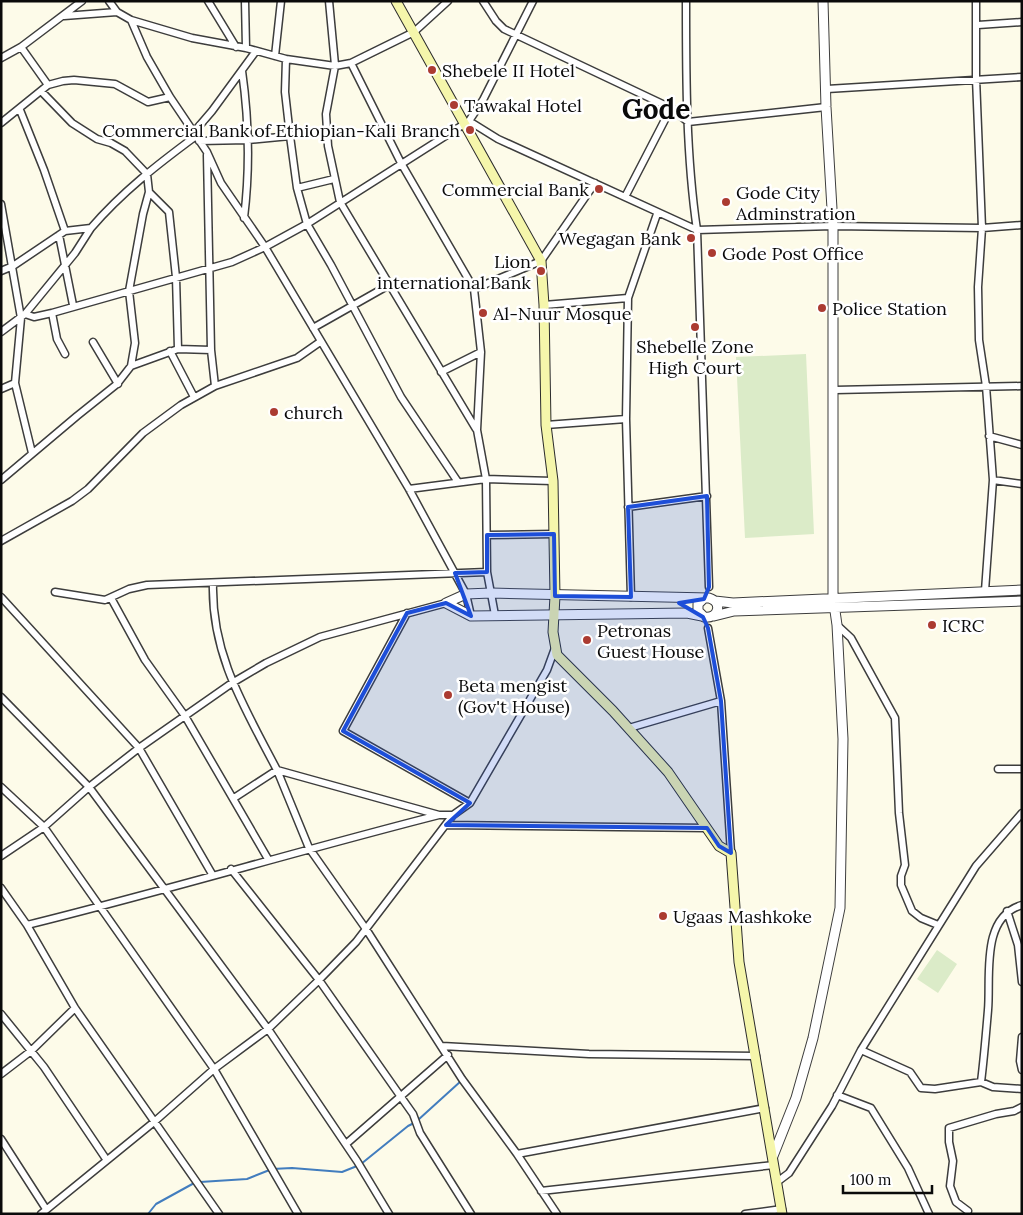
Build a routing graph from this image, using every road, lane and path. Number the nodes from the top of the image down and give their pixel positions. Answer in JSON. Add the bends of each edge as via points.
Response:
{"nodes":[{"id":1,"x":82,"y":1,"type":"edge"},
{"id":2,"x":109,"y":1,"type":"edge"},
{"id":3,"x":208,"y":1,"type":"edge"},
{"id":4,"x":245,"y":1,"type":"edge"},
{"id":5,"x":281,"y":1,"type":"edge"},
{"id":6,"x":329,"y":1,"type":"edge"},
{"id":7,"x":396,"y":1,"type":"edge"},
{"id":8,"x":448,"y":1,"type":"edge"},
{"id":9,"x":483,"y":1,"type":"edge"},
{"id":10,"x":533,"y":1,"type":"edge"},
{"id":11,"x":686,"y":1,"type":"edge"},
{"id":12,"x":823,"y":1,"type":"edge"},
{"id":13,"x":976,"y":1,"type":"edge"},
{"id":14,"x":117,"y":12,"type":"junction"},
{"id":15,"x":63,"y":16,"type":"junction"},
{"id":16,"x":131,"y":20,"type":"junction"},
{"id":17,"x":1022,"y":22,"type":"edge"},
{"id":18,"x":978,"y":25,"type":"junction"},
{"id":19,"x":414,"y":32,"type":"junction"},
{"id":20,"x":515,"y":34,"type":"junction"},
{"id":21,"x":21,"y":47,"type":"junction"},
{"id":22,"x":236,"y":47,"type":"junction"},
{"id":23,"x":246,"y":48,"type":"junction"},
{"id":24,"x":256,"y":51,"type":"junction"},
{"id":25,"x":275,"y":56,"type":"junction"},
{"id":26,"x":1,"y":58,"type":"edge"},
{"id":27,"x":286,"y":60,"type":"junction"},
{"id":28,"x":351,"y":63,"type":"junction"},
{"id":29,"x":335,"y":66,"type":"junction"},
{"id":30,"x":242,"y":71,"type":"junction"},
{"id":31,"x":1022,"y":77,"type":"edge"},
{"id":32,"x":976,"y":78,"type":"junction"},
{"id":33,"x":48,"y":85,"type":"junction"},
{"id":34,"x":827,"y":89,"type":"junction"},
{"id":35,"x":41,"y":91,"type":"junction"},
{"id":36,"x":170,"y":98,"type":"junction"},
{"id":37,"x":826,"y":107,"type":"junction"},
{"id":38,"x":671,"y":108,"type":"junction"},
{"id":39,"x":20,"y":110,"type":"junction"},
{"id":40,"x":688,"y":122,"type":"junction"},
{"id":41,"x":1,"y":123,"type":"edge"},
{"id":42,"x":467,"y":123,"type":"junction"},
{"id":43,"x":196,"y":136,"type":"junction"},
{"id":44,"x":290,"y":136,"type":"junction"},
{"id":45,"x":248,"y":140,"type":"junction"},
{"id":46,"x":207,"y":152,"type":"junction"},
{"id":47,"x":401,"y":163,"type":"junction"},
{"id":48,"x":147,"y":174,"type":"junction"},
{"id":49,"x":334,"y":179,"type":"junction"},
{"id":50,"x":595,"y":183,"type":"junction"},
{"id":51,"x":297,"y":188,"type":"junction"},
{"id":52,"x":149,"y":192,"type":"junction"},
{"id":53,"x":625,"y":197,"type":"junction"},
{"id":54,"x":340,"y":202,"type":"junction"},
{"id":55,"x":1,"y":204,"type":"edge"},
{"id":56,"x":657,"y":214,"type":"junction"},
{"id":57,"x":244,"y":218,"type":"junction"},
{"id":58,"x":307,"y":224,"type":"junction"},
{"id":59,"x":1022,"y":225,"type":"edge"},
{"id":60,"x":833,"y":226,"type":"junction"},
{"id":61,"x":91,"y":228,"type":"junction"},
{"id":62,"x":982,"y":228,"type":"junction"},
{"id":63,"x":697,"y":230,"type":"junction"},
{"id":64,"x":62,"y":233,"type":"junction"},
{"id":65,"x":265,"y":247,"type":"junction"},
{"id":66,"x":541,"y":261,"type":"junction"},
{"id":67,"x":66,"y":263,"type":"junction"},
{"id":68,"x":14,"y":266,"type":"junction"},
{"id":69,"x":211,"y":268,"type":"junction"},
{"id":70,"x":1,"y":271,"type":"edge"},
{"id":71,"x":176,"y":277,"type":"junction"},
{"id":72,"x":389,"y":285,"type":"junction"},
{"id":73,"x":474,"y":289,"type":"junction"},
{"id":74,"x":129,"y":291,"type":"junction"},
{"id":75,"x":628,"y":298,"type":"junction"},
{"id":76,"x":73,"y":305,"type":"junction"},
{"id":77,"x":353,"y":305,"type":"junction"},
{"id":78,"x":544,"y":305,"type":"junction"},
{"id":79,"x":52,"y":313,"type":"junction"},
{"id":80,"x":23,"y":316,"type":"junction"},
{"id":81,"x":312,"y":328,"type":"junction"},
{"id":82,"x":1,"y":332,"type":"edge"},
{"id":83,"x":93,"y":342,"type":"dead end"},
{"id":84,"x":320,"y":342,"type":"junction"},
{"id":85,"x":178,"y":349,"type":"junction"},
{"id":86,"x":210,"y":350,"type":"junction"},
{"id":87,"x":170,"y":351,"type":"junction"},
{"id":88,"x":481,"y":352,"type":"junction"},
{"id":89,"x":65,"y":354,"type":"dead end"},
{"id":90,"x":131,"y":366,"type":"junction"},
{"id":91,"x":441,"y":372,"type":"junction"},
{"id":92,"x":15,"y":384,"type":"junction"},
{"id":93,"x":118,"y":384,"type":"junction"},
{"id":94,"x":215,"y":386,"type":"junction"},
{"id":95,"x":986,"y":386,"type":"junction"},
{"id":96,"x":1022,"y":386,"type":"edge"},
{"id":97,"x":1,"y":389,"type":"edge"},
{"id":98,"x":835,"y":390,"type":"junction"},
{"id":99,"x":194,"y":397,"type":"junction"},
{"id":100,"x":626,"y":419,"type":"junction"},
{"id":101,"x":546,"y":425,"type":"junction"},
{"id":102,"x":477,"y":430,"type":"junction"},
{"id":103,"x":989,"y":436,"type":"junction"},
{"id":104,"x":1022,"y":445,"type":"edge"},
{"id":105,"x":32,"y":453,"type":"junction"},
{"id":106,"x":486,"y":479,"type":"junction"},
{"id":107,"x":1,"y":480,"type":"edge"},
{"id":108,"x":993,"y":480,"type":"junction"},
{"id":109,"x":553,"y":481,"type":"junction"},
{"id":110,"x":458,"y":482,"type":"junction"},
{"id":111,"x":1022,"y":484,"type":"edge"},
{"id":112,"x":410,"y":490,"type":"junction"},
{"id":113,"x":707,"y":496,"type":"junction"},
{"id":114,"x":628,"y":507,"type":"junction"},
{"id":115,"x":554,"y":534,"type":"junction"},
{"id":116,"x":487,"y":535,"type":"junction"},
{"id":117,"x":1,"y":541,"type":"edge"},
{"id":118,"x":487,"y":572,"type":"junction"},
{"id":119,"x":455,"y":573,"type":"junction"},
{"id":120,"x":213,"y":583,"type":"junction"},
{"id":121,"x":1022,"y":590,"type":"edge"},
{"id":122,"x":985,"y":591,"type":"junction"},
{"id":123,"x":55,"y":592,"type":"dead end"},
{"id":124,"x":963,"y":592,"type":"junction"},
{"id":125,"x":491,"y":593,"type":"junction"},
{"id":126,"x":466,"y":594,"type":"junction"},
{"id":127,"x":879,"y":595,"type":"junction"},
{"id":128,"x":555,"y":596,"type":"junction"},
{"id":129,"x":1,"y":597,"type":"edge"},
{"id":130,"x":631,"y":597,"type":"junction"},
{"id":131,"x":833,"y":597,"type":"junction"},
{"id":132,"x":111,"y":598,"type":"junction"},
{"id":133,"x":709,"y":599,"type":"junction"},
{"id":134,"x":1022,"y":601,"type":"edge"},
{"id":135,"x":962,"y":602,"type":"junction"},
{"id":136,"x":446,"y":603,"type":"junction"},
{"id":137,"x":880,"y":607,"type":"junction"},
{"id":138,"x":834,"y":609,"type":"junction"},
{"id":139,"x":407,"y":613,"type":"junction"},
{"id":140,"x":495,"y":615,"type":"junction"},
{"id":141,"x":554,"y":615,"type":"junction"},
{"id":142,"x":471,"y":616,"type":"junction"},
{"id":143,"x":708,"y":616,"type":"junction"},
{"id":144,"x":837,"y":625,"type":"junction"},
{"id":145,"x":555,"y":648,"type":"junction"},
{"id":146,"x":232,"y":683,"type":"junction"},
{"id":147,"x":1,"y":697,"type":"edge"},
{"id":148,"x":721,"y":701,"type":"junction"},
{"id":149,"x":185,"y":716,"type":"junction"},
{"id":150,"x":629,"y":728,"type":"junction"},
{"id":151,"x":139,"y":748,"type":"junction"},
{"id":152,"x":998,"y":769,"type":"dead end"},
{"id":153,"x":1022,"y":769,"type":"edge"},
{"id":154,"x":277,"y":770,"type":"junction"},
{"id":155,"x":1,"y":787,"type":"edge"},
{"id":156,"x":89,"y":787,"type":"junction"},
{"id":157,"x":234,"y":798,"type":"junction"},
{"id":158,"x":470,"y":803,"type":"junction"},
{"id":159,"x":1022,"y":813,"type":"edge"},
{"id":160,"x":439,"y":815,"type":"junction"},
{"id":161,"x":453,"y":815,"type":"junction"},
{"id":162,"x":446,"y":825,"type":"junction"},
{"id":163,"x":44,"y":827,"type":"junction"},
{"id":164,"x":707,"y":828,"type":"junction"},
{"id":165,"x":309,"y":848,"type":"junction"},
{"id":166,"x":731,"y":854,"type":"junction"},
{"id":167,"x":1,"y":856,"type":"edge"},
{"id":168,"x":268,"y":859,"type":"junction"},
{"id":169,"x":231,"y":869,"type":"junction"},
{"id":170,"x":212,"y":874,"type":"junction"},
{"id":171,"x":1,"y":888,"type":"edge"},
{"id":172,"x":163,"y":889,"type":"junction"},
{"id":173,"x":1022,"y":905,"type":"edge"},
{"id":174,"x":101,"y":907,"type":"junction"},
{"id":175,"x":1007,"y":911,"type":"junction"},
{"id":176,"x":27,"y":925,"type":"junction"},
{"id":177,"x":938,"y":925,"type":"junction"},
{"id":178,"x":366,"y":929,"type":"junction"},
{"id":179,"x":319,"y":980,"type":"junction"},
{"id":180,"x":1022,"y":982,"type":"edge"},
{"id":181,"x":75,"y":1008,"type":"junction"},
{"id":182,"x":1,"y":1014,"type":"edge"},
{"id":183,"x":268,"y":1029,"type":"junction"},
{"id":184,"x":1022,"y":1036,"type":"edge"},
{"id":185,"x":442,"y":1046,"type":"junction"},
{"id":186,"x":31,"y":1050,"type":"junction"},
{"id":187,"x":861,"y":1050,"type":"junction"},
{"id":188,"x":448,"y":1056,"type":"junction"},
{"id":189,"x":756,"y":1056,"type":"junction"},
{"id":190,"x":214,"y":1069,"type":"junction"},
{"id":191,"x":1022,"y":1070,"type":"edge"},
{"id":192,"x":1,"y":1074,"type":"edge"},
{"id":193,"x":981,"y":1082,"type":"junction"},
{"id":194,"x":1022,"y":1089,"type":"edge"},
{"id":195,"x":837,"y":1095,"type":"junction"},
{"id":196,"x":401,"y":1097,"type":"junction"},
{"id":197,"x":1022,"y":1106,"type":"edge"},
{"id":198,"x":765,"y":1108,"type":"junction"},
{"id":199,"x":154,"y":1122,"type":"junction"},
{"id":200,"x":1,"y":1139,"type":"edge"},
{"id":201,"x":346,"y":1144,"type":"junction"},
{"id":202,"x":517,"y":1154,"type":"junction"},
{"id":203,"x":106,"y":1159,"type":"junction"},
{"id":204,"x":774,"y":1160,"type":"junction"},
{"id":205,"x":777,"y":1182,"type":"junction"},
{"id":206,"x":541,"y":1191,"type":"junction"},
{"id":207,"x":43,"y":1211,"type":"edge"},
{"id":208,"x":782,"y":1211,"type":"edge"},
{"id":209,"x":968,"y":1211,"type":"dead end"},
{"id":210,"x":219,"y":1214,"type":"edge"},
{"id":211,"x":298,"y":1214,"type":"edge"},
{"id":212,"x":389,"y":1214,"type":"edge"},
{"id":213,"x":471,"y":1214,"type":"edge"},
{"id":214,"x":557,"y":1214,"type":"edge"},
{"id":215,"x":745,"y":1214,"type":"edge"},
{"id":216,"x":929,"y":1214,"type":"edge"}],
"edges":[{"from":1,"to":15,"type":"street"},
{"from":2,"to":14,"type":"street"},
{"from":3,"to":22,"type":"street"},
{"from":4,"to":23,"type":"street"},
{"from":5,"to":25,"type":"street"},
{"from":6,"to":29,"type":"street"},
{"from":7,"to":19,"type":"main road"},
{"from":8,"to":19,"type":"street"},
{"from":9,"to":20,"type":"street","via":[[496,21]]},
{"from":10,"to":20,"type":"street"},
{"from":11,"to":40,"type":"street"},
{"from":12,"to":34,"type":"street"},
{"from":13,"to":18,"type":"street"},
{"from":14,"to":15,"type":"street"},
{"from":14,"to":16,"type":"street"},
{"from":15,"to":21,"type":"street"},
{"from":16,"to":22,"type":"street"},
{"from":16,"to":36,"type":"street"},
{"from":17,"to":18,"type":"street"},
{"from":18,"to":32,"type":"street"},
{"from":19,"to":28,"type":"street"},
{"from":19,"to":42,"type":"main road"},
{"from":20,"to":38,"type":"street"},
{"from":20,"to":42,"type":"street"},
{"from":21,"to":26,"type":"street"},
{"from":21,"to":33,"type":"street"},
{"from":22,"to":23,"type":"street"},
{"from":23,"to":24,"type":"street"},
{"from":24,"to":25,"type":"street"},
{"from":24,"to":30,"type":"street"},
{"from":25,"to":27,"type":"street"},
{"from":27,"to":29,"type":"street"},
{"from":27,"to":44,"type":"street","via":[[285,92]]},
{"from":28,"to":29,"type":"street"},
{"from":28,"to":47,"type":"street"},
{"from":29,"to":49,"type":"street","via":[[326,114]]},
{"from":30,"to":43,"type":"street"},
{"from":30,"to":45,"type":"street"},
{"from":31,"to":32,"type":"street"},
{"from":32,"to":34,"type":"street"},
{"from":32,"to":62,"type":"street"},
{"from":33,"to":35,"type":"street"},
{"from":33,"to":36,"type":"street","via":[[89,81],[115,84],[148,102]]},
{"from":34,"to":37,"type":"street"},
{"from":35,"to":39,"type":"street"},
{"from":35,"to":48,"type":"street","via":[[72,123],[97,140],[125,151]]},
{"from":36,"to":43,"type":"street"},
{"from":37,"to":40,"type":"street"},
{"from":37,"to":60,"type":"street"},
{"from":38,"to":40,"type":"street"},
{"from":38,"to":53,"type":"street"},
{"from":39,"to":41,"type":"street"},
{"from":39,"to":64,"type":"street","via":[[44,170]]},
{"from":40,"to":63,"type":"street"},
{"from":42,"to":47,"type":"street"},
{"from":42,"to":50,"type":"street"},
{"from":42,"to":66,"type":"main road"},
{"from":43,"to":45,"type":"street"},
{"from":43,"to":46,"type":"street"},
{"from":43,"to":48,"type":"street"},
{"from":44,"to":45,"type":"street"},
{"from":44,"to":51,"type":"street"},
{"from":45,"to":57,"type":"street"},
{"from":46,"to":57,"type":"street","via":[[221,183]]},
{"from":46,"to":69,"type":"street"},
{"from":47,"to":54,"type":"street"},
{"from":47,"to":73,"type":"street"},
{"from":48,"to":52,"type":"street"},
{"from":48,"to":61,"type":"street","via":[[115,200]]},
{"from":49,"to":51,"type":"street"},
{"from":49,"to":54,"type":"street"},
{"from":50,"to":53,"type":"street"},
{"from":50,"to":66,"type":"street"},
{"from":51,"to":58,"type":"street"},
{"from":52,"to":71,"type":"street","via":[[169,212]]},
{"from":52,"to":74,"type":"street"},
{"from":53,"to":56,"type":"street"},
{"from":54,"to":58,"type":"street"},
{"from":54,"to":72,"type":"street"},
{"from":55,"to":68,"type":"street"},
{"from":56,"to":63,"type":"street"},
{"from":56,"to":75,"type":"street"},
{"from":57,"to":65,"type":"street"},
{"from":58,"to":65,"type":"street"},
{"from":58,"to":77,"type":"street"},
{"from":59,"to":62,"type":"street"},
{"from":60,"to":62,"type":"street"},
{"from":60,"to":63,"type":"street"},
{"from":60,"to":98,"type":"street"},
{"from":61,"to":64,"type":"street"},
{"from":61,"to":67,"type":"street"},
{"from":62,"to":95,"type":"street","via":[[978,287]]},
{"from":63,"to":113,"type":"street"},
{"from":64,"to":67,"type":"street"},
{"from":64,"to":68,"type":"street"},
{"from":65,"to":69,"type":"street"},
{"from":65,"to":81,"type":"street"},
{"from":66,"to":73,"type":"street"},
{"from":66,"to":78,"type":"main road"},
{"from":67,"to":76,"type":"street"},
{"from":67,"to":80,"type":"street"},
{"from":68,"to":70,"type":"street"},
{"from":68,"to":80,"type":"street"},
{"from":69,"to":71,"type":"street"},
{"from":69,"to":86,"type":"street"},
{"from":71,"to":74,"type":"street"},
{"from":71,"to":85,"type":"street"},
{"from":72,"to":77,"type":"street"},
{"from":72,"to":91,"type":"street"},
{"from":73,"to":88,"type":"street"},
{"from":74,"to":76,"type":"street"},
{"from":74,"to":90,"type":"street","via":[[135,343]]},
{"from":75,"to":78,"type":"street"},
{"from":75,"to":100,"type":"street"},
{"from":76,"to":79,"type":"street"},
{"from":77,"to":81,"type":"street"},
{"from":77,"to":110,"type":"street","via":[[401,397]]},
{"from":78,"to":101,"type":"main road"},
{"from":79,"to":80,"type":"street"},
{"from":79,"to":89,"type":"street","via":[[57,339]]},
{"from":80,"to":82,"type":"street"},
{"from":80,"to":92,"type":"street"},
{"from":81,"to":84,"type":"street"},
{"from":83,"to":93,"type":"street"},
{"from":84,"to":94,"type":"street","via":[[297,358]]},
{"from":84,"to":112,"type":"street"},
{"from":85,"to":86,"type":"street"},
{"from":85,"to":87,"type":"street"},
{"from":86,"to":94,"type":"street"},
{"from":87,"to":90,"type":"street"},
{"from":87,"to":99,"type":"street"},
{"from":88,"to":91,"type":"street"},
{"from":88,"to":102,"type":"street"},
{"from":90,"to":93,"type":"street"},
{"from":91,"to":102,"type":"street"},
{"from":92,"to":97,"type":"street"},
{"from":92,"to":105,"type":"street"},
{"from":93,"to":105,"type":"street"},
{"from":94,"to":99,"type":"street"},
{"from":95,"to":96,"type":"street"},
{"from":95,"to":98,"type":"street"},
{"from":95,"to":103,"type":"street"},
{"from":98,"to":131,"type":"street"},
{"from":99,"to":117,"type":"street","via":[[143,433],[72,501]]},
{"from":100,"to":101,"type":"street"},
{"from":100,"to":114,"type":"street"},
{"from":101,"to":109,"type":"main road"},
{"from":102,"to":106,"type":"street"},
{"from":103,"to":104,"type":"street"},
{"from":103,"to":108,"type":"street"},
{"from":105,"to":107,"type":"street"},
{"from":106,"to":109,"type":"street"},
{"from":106,"to":110,"type":"street"},
{"from":106,"to":116,"type":"street"},
{"from":108,"to":111,"type":"street"},
{"from":108,"to":122,"type":"street"},
{"from":109,"to":115,"type":"main road"},
{"from":110,"to":112,"type":"street"},
{"from":112,"to":119,"type":"street"},
{"from":113,"to":114,"type":"street"},
{"from":113,"to":133,"type":"street"},
{"from":114,"to":130,"type":"street"},
{"from":115,"to":116,"type":"street"},
{"from":115,"to":128,"type":"main road"},
{"from":116,"to":118,"type":"street"},
{"from":118,"to":119,"type":"street"},
{"from":118,"to":125,"type":"street"},
{"from":119,"to":120,"type":"street"},
{"from":119,"to":126,"type":"street"},
{"from":120,"to":132,"type":"street","via":[[147,585],[129,588]]},
{"from":120,"to":146,"type":"street","via":[[212,607],[217,637]]},
{"from":121,"to":122,"type":"street"},
{"from":122,"to":124,"type":"street"},
{"from":123,"to":132,"type":"street","via":[[105,600]]},
{"from":124,"to":127,"type":"street"},
{"from":124,"to":135,"type":"street"},
{"from":125,"to":126,"type":"street"},
{"from":125,"to":128,"type":"street"},
{"from":125,"to":140,"type":"street"},
{"from":126,"to":136,"type":"street"},
{"from":126,"to":142,"type":"street"},
{"from":127,"to":131,"type":"street"},
{"from":127,"to":137,"type":"street"},
{"from":128,"to":130,"type":"street"},
{"from":128,"to":141,"type":"main road"},
{"from":129,"to":151,"type":"street"},
{"from":130,"to":133,"type":"street"},
{"from":131,"to":133,"type":"street","via":[[733,602]]},
{"from":131,"to":138,"type":"street"},
{"from":132,"to":149,"type":"street","via":[[145,660]]},
{"from":133,"to":143,"type":"street","via":[[718,607]]},
{"from":133,"to":143,"type":"street","via":[[698,607]]},
{"from":134,"to":135,"type":"street"},
{"from":135,"to":137,"type":"street"},
{"from":136,"to":139,"type":"street"},
{"from":136,"to":142,"type":"street"},
{"from":137,"to":138,"type":"street"},
{"from":138,"to":143,"type":"street","via":[[734,611]]},
{"from":138,"to":144,"type":"street"},
{"from":139,"to":146,"type":"street","via":[[320,637]]},
{"from":139,"to":158,"type":"street","via":[[343,732]]},
{"from":140,"to":141,"type":"street"},
{"from":140,"to":142,"type":"street"},
{"from":141,"to":143,"type":"street","via":[[687,613]]},
{"from":141,"to":145,"type":"main road"},
{"from":143,"to":148,"type":"street"},
{"from":144,"to":177,"type":"street","via":[[851,638],[895,718],[905,865],[901,885],[912,911]]},
{"from":144,"to":204,"type":"street","via":[[843,739],[840,908],[813,1038]]},
{"from":145,"to":150,"type":"main road","via":[[560,660]]},
{"from":145,"to":158,"type":"street","via":[[547,670]]},
{"from":146,"to":149,"type":"street"},
{"from":146,"to":154,"type":"street"},
{"from":147,"to":156,"type":"street"},
{"from":148,"to":150,"type":"street"},
{"from":148,"to":166,"type":"street"},
{"from":149,"to":151,"type":"street"},
{"from":149,"to":157,"type":"street"},
{"from":150,"to":164,"type":"main road","via":[[668,772]]},
{"from":151,"to":156,"type":"street"},
{"from":151,"to":170,"type":"street"},
{"from":152,"to":153,"type":"street"},
{"from":154,"to":157,"type":"street"},
{"from":154,"to":160,"type":"street"},
{"from":154,"to":165,"type":"street"},
{"from":155,"to":163,"type":"street"},
{"from":156,"to":163,"type":"street"},
{"from":156,"to":172,"type":"street"},
{"from":157,"to":168,"type":"street"},
{"from":158,"to":161,"type":"street"},
{"from":159,"to":177,"type":"street","via":[[976,866]]},
{"from":160,"to":161,"type":"street"},
{"from":160,"to":165,"type":"street"},
{"from":161,"to":162,"type":"street"},
{"from":162,"to":164,"type":"street"},
{"from":162,"to":178,"type":"street"},
{"from":163,"to":167,"type":"street"},
{"from":163,"to":174,"type":"street"},
{"from":164,"to":166,"type":"main road","via":[[720,846]]},
{"from":165,"to":168,"type":"street"},
{"from":165,"to":178,"type":"street"},
{"from":166,"to":189,"type":"main road","via":[[735,932]]},
{"from":168,"to":169,"type":"street"},
{"from":169,"to":170,"type":"street"},
{"from":169,"to":179,"type":"street"},
{"from":170,"to":172,"type":"street"},
{"from":171,"to":176,"type":"street"},
{"from":172,"to":174,"type":"street"},
{"from":172,"to":183,"type":"street"},
{"from":173,"to":175,"type":"street"},
{"from":174,"to":176,"type":"street"},
{"from":174,"to":190,"type":"street"},
{"from":175,"to":180,"type":"street","via":[[1018,945]]},
{"from":175,"to":193,"type":"street","via":[[993,936]]},
{"from":176,"to":181,"type":"street"},
{"from":177,"to":187,"type":"street"},
{"from":178,"to":179,"type":"street"},
{"from":178,"to":185,"type":"street"},
{"from":179,"to":183,"type":"street"},
{"from":179,"to":196,"type":"street"},
{"from":181,"to":186,"type":"street"},
{"from":181,"to":199,"type":"street"},
{"from":182,"to":186,"type":"street"},
{"from":183,"to":190,"type":"street"},
{"from":183,"to":201,"type":"street"},
{"from":184,"to":191,"type":"street"},
{"from":185,"to":188,"type":"street"},
{"from":185,"to":189,"type":"street","via":[[589,1054]]},
{"from":186,"to":192,"type":"street"},
{"from":186,"to":203,"type":"street"},
{"from":187,"to":193,"type":"street","via":[[910,1072],[921,1088]]},
{"from":187,"to":195,"type":"street"},
{"from":188,"to":196,"type":"street"},
{"from":188,"to":202,"type":"street"},
{"from":189,"to":198,"type":"main road"},
{"from":190,"to":199,"type":"street"},
{"from":190,"to":211,"type":"street"},
{"from":193,"to":194,"type":"street","via":[[993,1088]]},
{"from":195,"to":205,"type":"street","via":[[788,1173]]},
{"from":195,"to":216,"type":"street","via":[[871,1108],[908,1168]]},
{"from":196,"to":201,"type":"street"},
{"from":196,"to":213,"type":"street"},
{"from":197,"to":209,"type":"street","via":[[949,1128],[953,1161],[950,1186],[956,1202]]},
{"from":198,"to":202,"type":"street"},
{"from":198,"to":204,"type":"main road"},
{"from":199,"to":203,"type":"street"},
{"from":199,"to":210,"type":"street"},
{"from":200,"to":207,"type":"street"},
{"from":201,"to":212,"type":"street"},
{"from":202,"to":206,"type":"street"},
{"from":203,"to":207,"type":"street"},
{"from":204,"to":205,"type":"main road"},
{"from":204,"to":206,"type":"street"},
{"from":205,"to":208,"type":"main road"},
{"from":206,"to":214,"type":"street"},
{"from":208,"to":215,"type":"street"}]}
